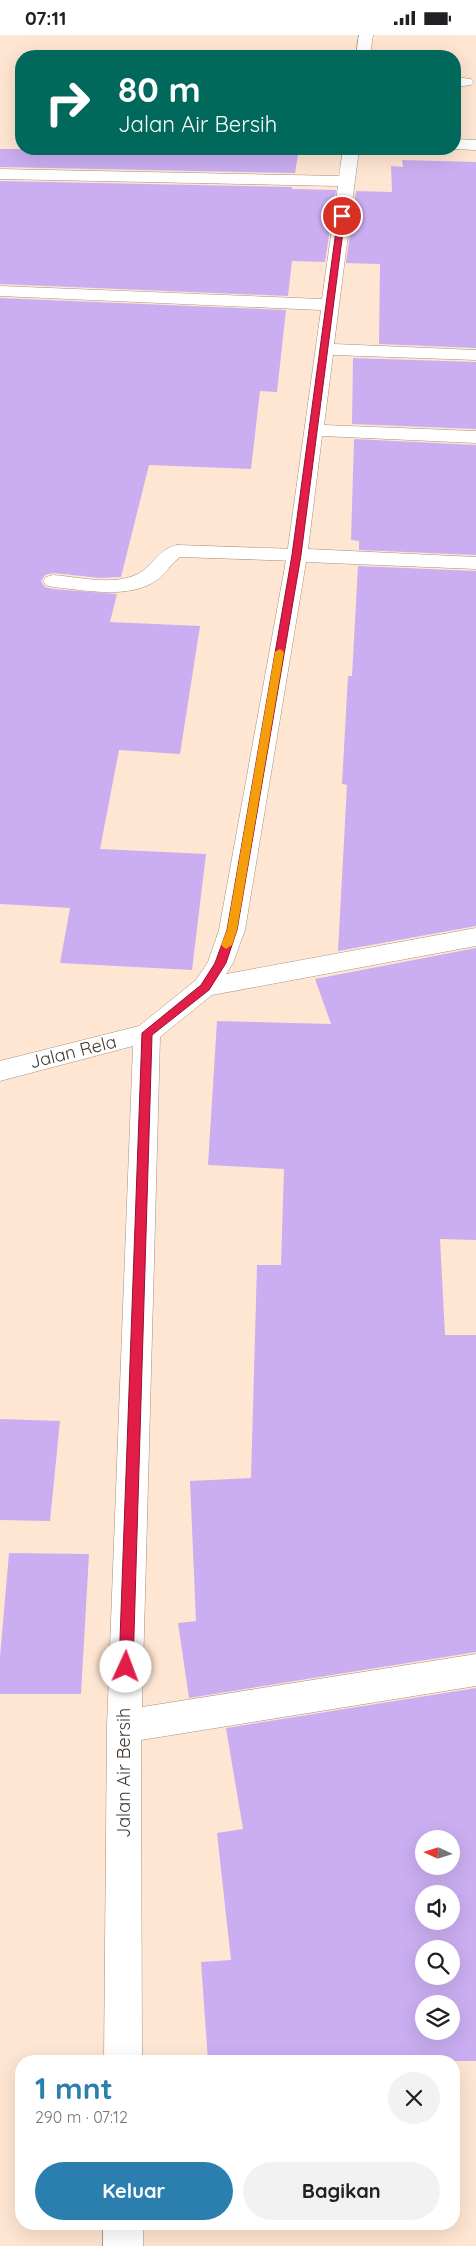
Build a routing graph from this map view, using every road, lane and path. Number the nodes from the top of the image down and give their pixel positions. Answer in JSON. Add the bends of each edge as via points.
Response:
{"nodes":[{"id":1,"x":366,"y":35,"type":"edge"},
{"id":2,"x":364,"y":50,"type":"edge"},
{"id":3,"x":461,"y":144,"type":"edge"},
{"id":4,"x":476,"y":145,"type":"edge"},
{"id":5,"x":349,"y":155,"type":"edge"},
{"id":6,"x":0,"y":174,"type":"edge"},
{"id":7,"x":346,"y":181,"type":"junction"},
{"id":8,"x":0,"y":291,"type":"edge"},
{"id":9,"x":330,"y":305,"type":"junction"},
{"id":10,"x":324,"y":349,"type":"junction"},
{"id":11,"x":476,"y":355,"type":"edge"},
{"id":12,"x":313,"y":430,"type":"junction"},
{"id":13,"x":476,"y":437,"type":"edge"},
{"id":14,"x":297,"y":555,"type":"junction"},
{"id":15,"x":476,"y":563,"type":"edge"},
{"id":16,"x":54,"y":581,"type":"dead end"},
{"id":17,"x":476,"y":937,"type":"edge"},
{"id":18,"x":205,"y":987,"type":"junction"},
{"id":19,"x":147,"y":1033,"type":"junction"},
{"id":20,"x":0,"y":1071,"type":"edge"},
{"id":21,"x":476,"y":1670,"type":"edge"},
{"id":22,"x":124,"y":1726,"type":"junction"},
{"id":23,"x":124,"y":2055,"type":"edge"},
{"id":24,"x":123,"y":2230,"type":"edge"},
{"id":25,"x":123,"y":2246,"type":"edge"}],
"edges":[{"from":1,"to":2,"type":"street"},
{"from":3,"to":4,"type":"street"},
{"from":5,"to":7,"type":"street"},
{"from":6,"to":7,"type":"street"},
{"from":7,"to":9,"type":"street"},
{"from":8,"to":9,"type":"street"},
{"from":9,"to":10,"type":"street"},
{"from":10,"to":11,"type":"street"},
{"from":10,"to":12,"type":"street"},
{"from":12,"to":13,"type":"street"},
{"from":12,"to":14,"type":"street"},
{"from":14,"to":15,"type":"street"},
{"from":14,"to":16,"type":"street","via":[[177,551],[151,575],[128,584]]},
{"from":14,"to":18,"type":"street","via":[[232,930],[220,963]]},
{"from":17,"to":18,"type":"street"},
{"from":18,"to":19,"type":"street"},
{"from":19,"to":20,"type":"street","name":"Jalan Rela"},
{"from":19,"to":22,"type":"street","name":"Jalan Air Bersih"},
{"from":21,"to":22,"type":"street"},
{"from":22,"to":23,"type":"street","name":"Jalan Air Bersih"},
{"from":24,"to":25,"type":"street"}]}
